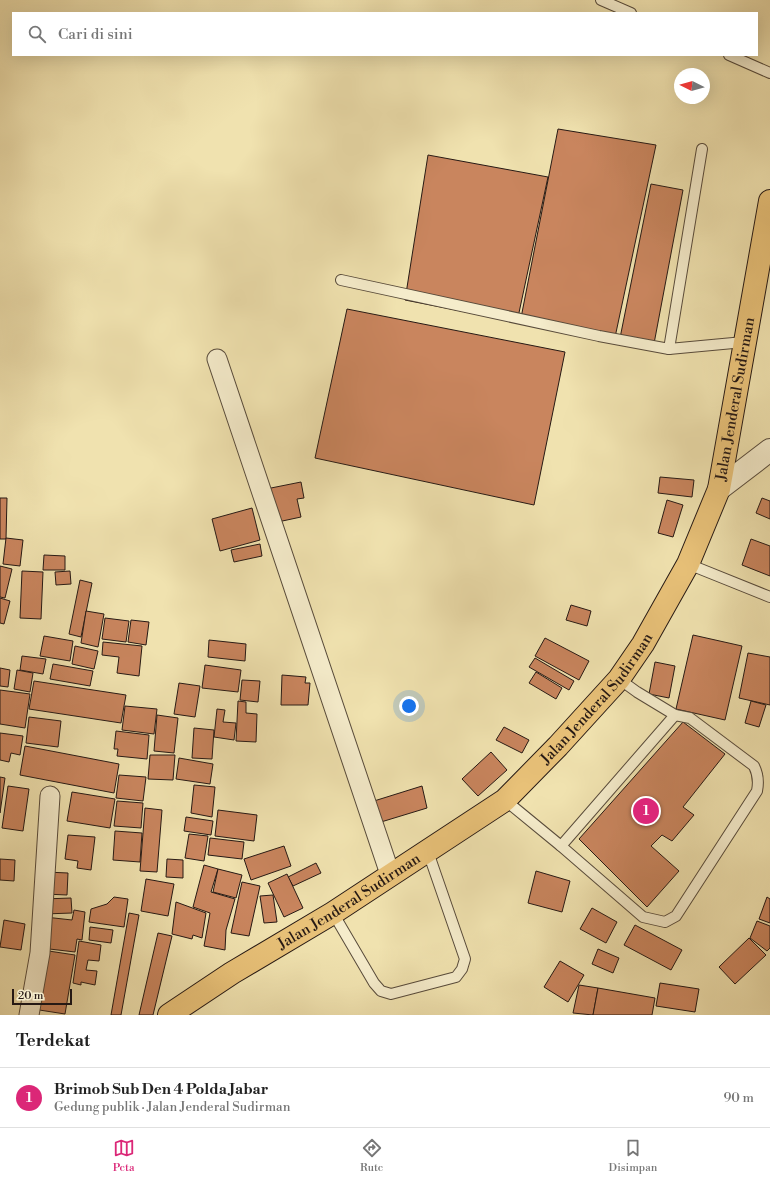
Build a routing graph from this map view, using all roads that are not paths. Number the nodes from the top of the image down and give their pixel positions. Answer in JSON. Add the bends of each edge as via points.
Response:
{"nodes":[{"id":1,"x":601,"y":0,"type":"edge"},
{"id":2,"x":629,"y":12,"type":"edge"},
{"id":3,"x":731,"y":56,"type":"edge"},
{"id":4,"x":770,"y":73,"type":"edge"},
{"id":5,"x":702,"y":149,"type":"dead end"},
{"id":6,"x":770,"y":201,"type":"edge"},
{"id":7,"x":341,"y":280,"type":"dead end"},
{"id":8,"x":744,"y":342,"type":"junction"},
{"id":9,"x":670,"y":349,"type":"junction"},
{"id":10,"x":217,"y":359,"type":"dead end"},
{"id":11,"x":770,"y":450,"type":"edge"},
{"id":12,"x":719,"y":488,"type":"junction"},
{"id":13,"x":688,"y":564,"type":"junction"},
{"id":14,"x":770,"y":597,"type":"edge"},
{"id":15,"x":619,"y":679,"type":"junction"},
{"id":16,"x":675,"y":715,"type":"junction"},
{"id":17,"x":50,"y":796,"type":"dead end"},
{"id":18,"x":505,"y":800,"type":"junction"},
{"id":19,"x":561,"y":846,"type":"junction"},
{"id":20,"x":428,"y":852,"type":"junction"},
{"id":21,"x":390,"y":874,"type":"junction"},
{"id":22,"x":333,"y":913,"type":"junction"},
{"id":23,"x":29,"y":1015,"type":"edge"},
{"id":24,"x":169,"y":1015,"type":"edge"}],
"edges":[{"from":1,"to":2,"type":"lane"},
{"from":3,"to":4,"type":"lane"},
{"from":5,"to":9,"type":"lane"},
{"from":6,"to":8,"type":"main road","name":"Jalan Jenderal Sudirman"},
{"from":7,"to":9,"type":"lane"},
{"from":8,"to":9,"type":"lane"},
{"from":8,"to":12,"type":"main road","name":"Jalan Jenderal Sudirman"},
{"from":10,"to":21,"type":"street"},
{"from":11,"to":12,"type":"street"},
{"from":12,"to":13,"type":"main road","name":"Jalan Jenderal Sudirman"},
{"from":13,"to":14,"type":"lane"},
{"from":13,"to":15,"type":"main road","name":"Jalan Jenderal Sudirman","via":[[643,644]]},
{"from":15,"to":16,"type":"lane"},
{"from":15,"to":18,"type":"main road","name":"Jalan Jenderal Sudirman"},
{"from":16,"to":19,"type":"lane"},
{"from":16,"to":19,"type":"lane","via":[[690,718],[754,766],[758,778],[757,791],[676,916],[665,922],[643,917]]},
{"from":17,"to":23,"type":"street","via":[[40,953]]},
{"from":18,"to":19,"type":"lane"},
{"from":18,"to":20,"type":"main road","name":"Jalan Jenderal Sudirman"},
{"from":20,"to":21,"type":"main road","name":"Jalan Jenderal Sudirman"},
{"from":20,"to":22,"type":"lane","via":[[465,959],[456,977],[391,994],[381,991]]},
{"from":21,"to":22,"type":"main road","name":"Jalan Jenderal Sudirman"},
{"from":22,"to":24,"type":"main road","name":"Jalan Jenderal Sudirman","via":[[232,973]]}]}
